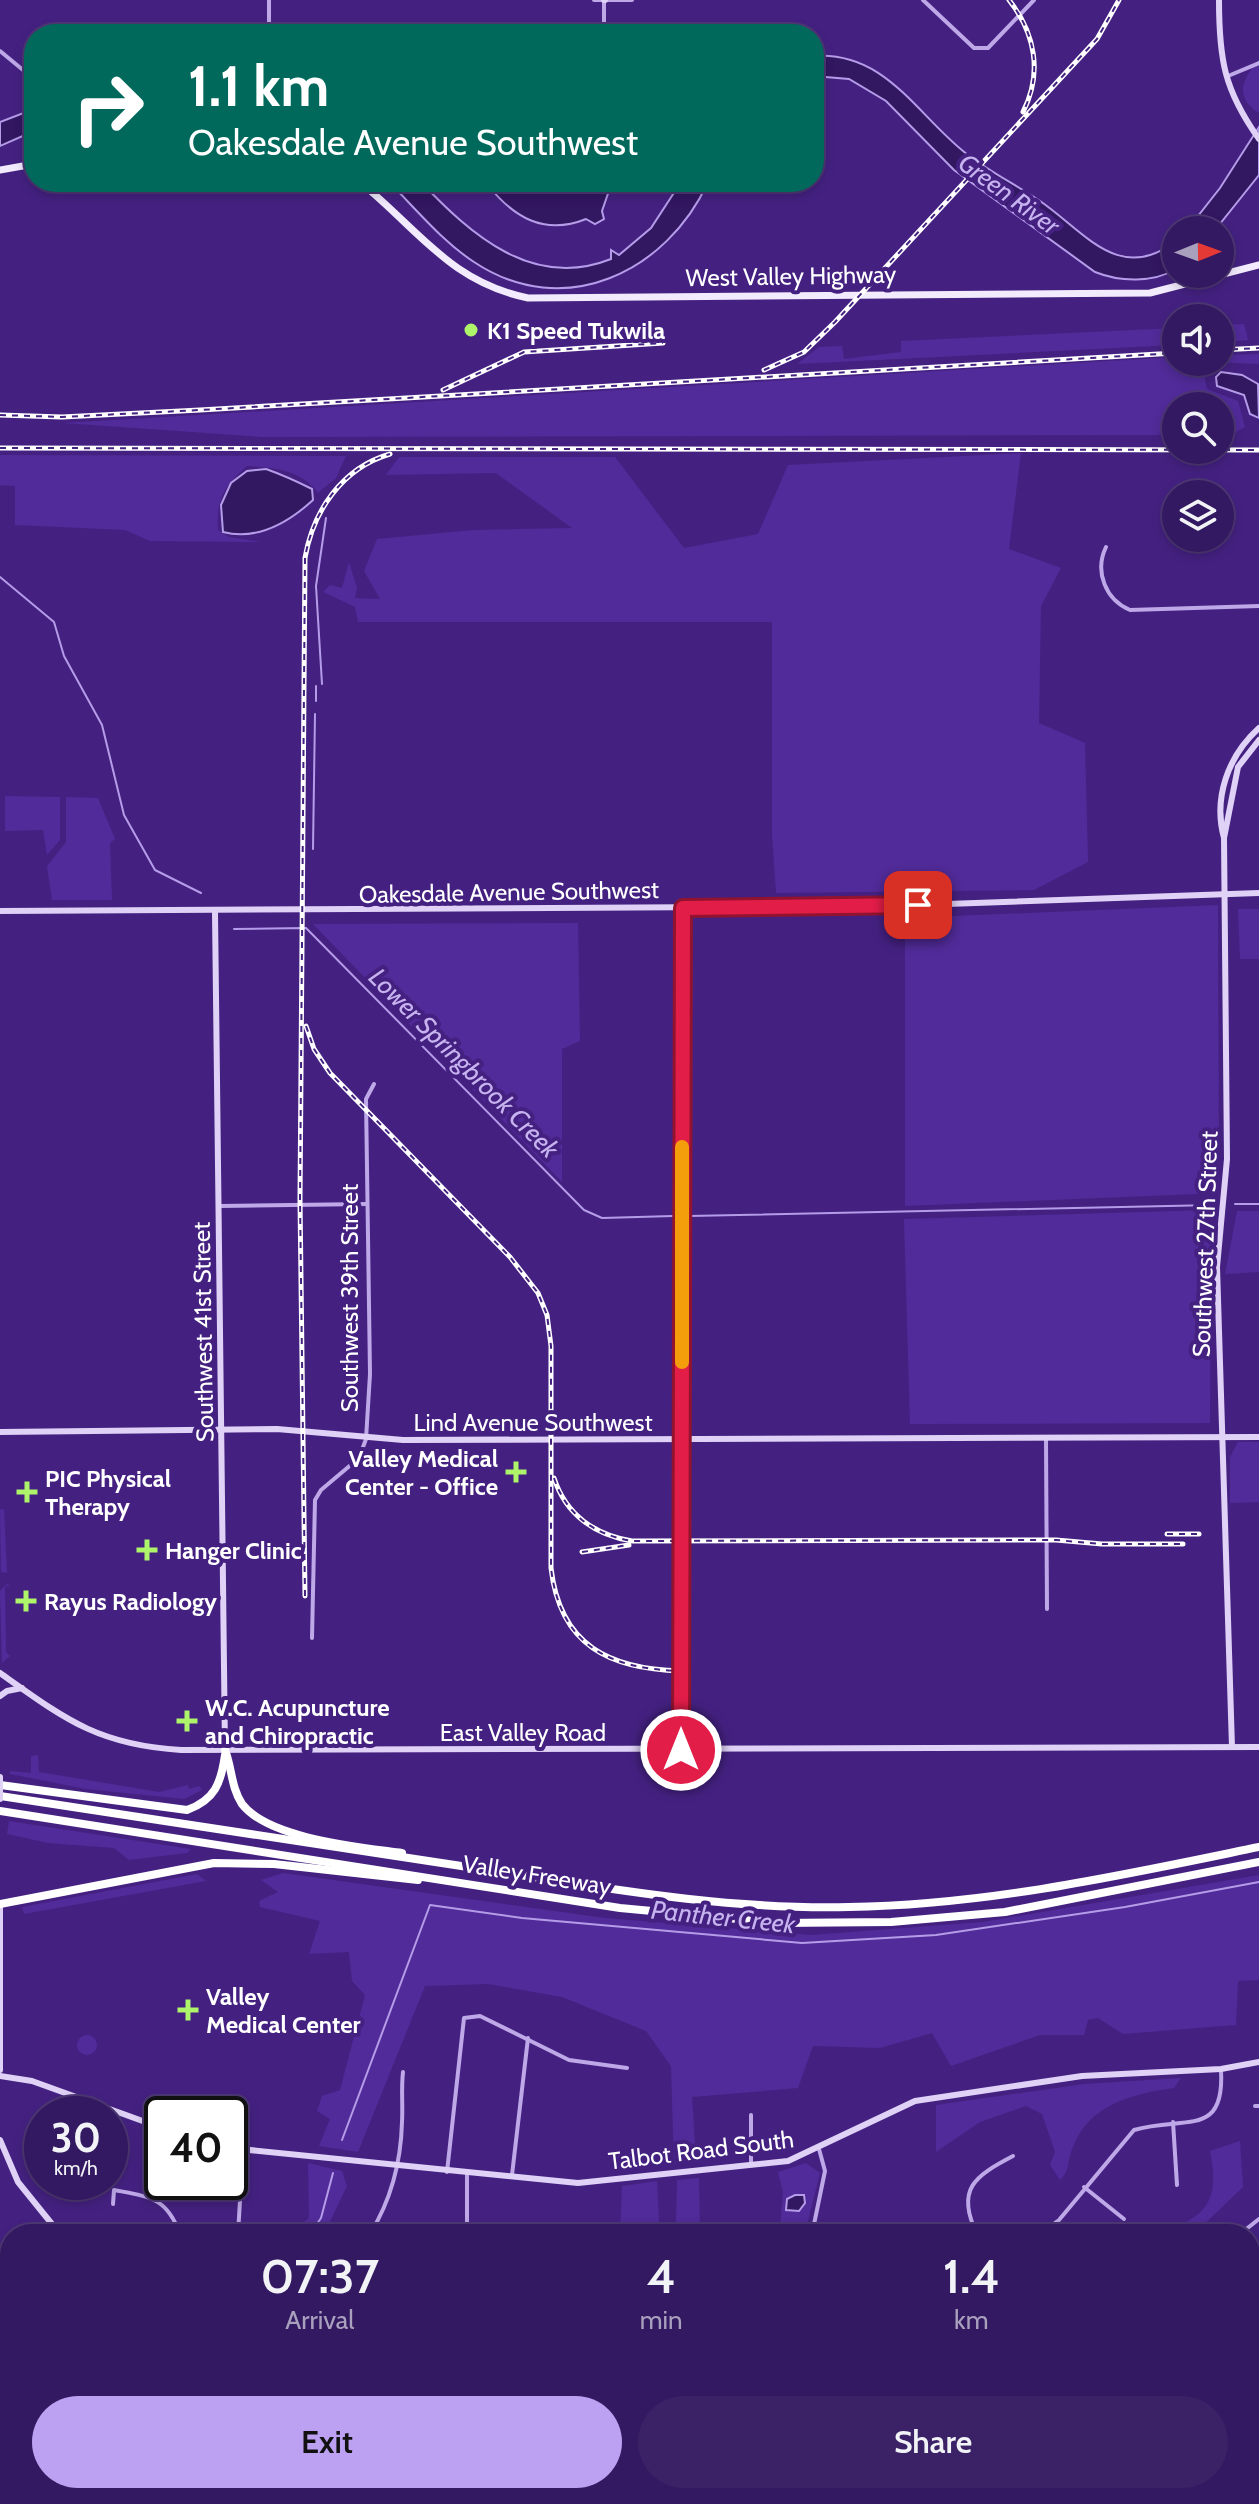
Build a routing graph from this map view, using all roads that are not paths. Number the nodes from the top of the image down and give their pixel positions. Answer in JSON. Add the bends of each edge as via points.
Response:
{"nodes":[{"id":1,"x":269,"y":0,"type":"edge"},
{"id":2,"x":594,"y":0,"type":"edge"},
{"id":3,"x":604,"y":0,"type":"edge"},
{"id":4,"x":632,"y":0,"type":"edge"},
{"id":5,"x":923,"y":0,"type":"edge"},
{"id":6,"x":1034,"y":0,"type":"edge"},
{"id":7,"x":1219,"y":0,"type":"edge"},
{"id":8,"x":269,"y":24,"type":"edge"},
{"id":9,"x":604,"y":24,"type":"edge"},
{"id":10,"x":0,"y":51,"type":"edge"},
{"id":11,"x":1259,"y":63,"type":"edge"},
{"id":12,"x":24,"y":70,"type":"edge"},
{"id":13,"x":1225,"y":78,"type":"junction"},
{"id":14,"x":1259,"y":139,"type":"edge"},
{"id":15,"x":24,"y":166,"type":"edge"},
{"id":16,"x":0,"y":170,"type":"edge"},
{"id":17,"x":371,"y":192,"type":"edge"},
{"id":18,"x":1259,"y":265,"type":"edge"},
{"id":19,"x":1106,"y":547,"type":"dead end"},
{"id":20,"x":1259,"y":606,"type":"edge"},
{"id":21,"x":1259,"y":728,"type":"edge"},
{"id":22,"x":1259,"y":740,"type":"edge"},
{"id":23,"x":1224,"y":838,"type":"junction"},
{"id":24,"x":1259,"y":893,"type":"edge"},
{"id":25,"x":1225,"y":894,"type":"junction"},
{"id":26,"x":683,"y":908,"type":"junction"},
{"id":27,"x":0,"y":911,"type":"edge"},
{"id":28,"x":215,"y":913,"type":"junction"},
{"id":29,"x":374,"y":1084,"type":"dead end"},
{"id":30,"x":367,"y":1204,"type":"junction"},
{"id":31,"x":220,"y":1206,"type":"junction"},
{"id":32,"x":222,"y":1429,"type":"junction"},
{"id":33,"x":0,"y":1432,"type":"edge"},
{"id":34,"x":1259,"y":1437,"type":"edge"},
{"id":35,"x":1221,"y":1438,"type":"junction"},
{"id":36,"x":366,"y":1439,"type":"junction"},
{"id":37,"x":1046,"y":1439,"type":"junction"},
{"id":38,"x":682,"y":1440,"type":"junction"},
{"id":39,"x":1047,"y":1609,"type":"dead end"},
{"id":40,"x":312,"y":1638,"type":"dead end"},
{"id":41,"x":0,"y":1673,"type":"edge"},
{"id":42,"x":22,"y":1688,"type":"junction"},
{"id":43,"x":0,"y":1696,"type":"edge"},
{"id":44,"x":1232,"y":1747,"type":"junction"},
{"id":45,"x":1259,"y":1747,"type":"edge"},
{"id":46,"x":225,"y":1750,"type":"junction"},
{"id":47,"x":681,"y":1750,"type":"junction"},
{"id":48,"x":0,"y":1771,"type":"edge"},
{"id":49,"x":0,"y":1777,"type":"edge"},
{"id":50,"x":0,"y":1785,"type":"edge"},
{"id":51,"x":0,"y":1798,"type":"edge"},
{"id":52,"x":0,"y":1809,"type":"edge"},
{"id":53,"x":1259,"y":1847,"type":"edge"},
{"id":54,"x":1259,"y":1862,"type":"edge"},
{"id":55,"x":464,"y":1867,"type":"junction"},
{"id":56,"x":427,"y":1879,"type":"junction"},
{"id":57,"x":0,"y":1906,"type":"edge"},
{"id":58,"x":1027,"y":1907,"type":"junction"},
{"id":59,"x":528,"y":2038,"type":"junction"},
{"id":60,"x":1259,"y":2062,"type":"edge"},
{"id":61,"x":627,"y":2068,"type":"dead end"},
{"id":62,"x":1221,"y":2069,"type":"junction"},
{"id":63,"x":403,"y":2072,"type":"dead end"},
{"id":64,"x":0,"y":2073,"type":"edge"},
{"id":65,"x":751,"y":2115,"type":"dead end"},
{"id":66,"x":144,"y":2121,"type":"edge"},
{"id":67,"x":1173,"y":2122,"type":"junction"},
{"id":68,"x":0,"y":2140,"type":"edge"},
{"id":69,"x":819,"y":2149,"type":"junction"},
{"id":70,"x":248,"y":2151,"type":"edge"},
{"id":71,"x":1013,"y":2156,"type":"dead end"},
{"id":72,"x":751,"y":2166,"type":"junction"},
{"id":73,"x":396,"y":2167,"type":"junction"},
{"id":74,"x":447,"y":2173,"type":"junction"},
{"id":75,"x":467,"y":2175,"type":"junction"},
{"id":76,"x":512,"y":2179,"type":"junction"},
{"id":77,"x":1177,"y":2185,"type":"dead end"},
{"id":78,"x":1084,"y":2187,"type":"junction"},
{"id":79,"x":240,"y":2200,"type":"edge"},
{"id":80,"x":113,"y":2204,"type":"dead end"},
{"id":81,"x":1124,"y":2219,"type":"dead end"},
{"id":82,"x":52,"y":2224,"type":"edge"},
{"id":83,"x":175,"y":2224,"type":"edge"},
{"id":84,"x":239,"y":2224,"type":"edge"},
{"id":85,"x":376,"y":2224,"type":"edge"},
{"id":86,"x":467,"y":2224,"type":"edge"},
{"id":87,"x":814,"y":2224,"type":"edge"},
{"id":88,"x":973,"y":2224,"type":"edge"},
{"id":89,"x":1054,"y":2224,"type":"edge"}],
"edges":[{"from":1,"to":8,"type":"street"},
{"from":2,"to":3,"type":"street"},
{"from":3,"to":4,"type":"street"},
{"from":3,"to":9,"type":"street"},
{"from":5,"to":6,"type":"street","via":[[982,50]]},
{"from":7,"to":13,"type":"street"},
{"from":10,"to":12,"type":"street"},
{"from":11,"to":13,"type":"street"},
{"from":13,"to":14,"type":"street"},
{"from":15,"to":16,"type":"main road"},
{"from":17,"to":18,"type":"main road","name":"West Valley Highway","via":[[453,267],[486,286],[528,298],[1129,294],[1172,289]]},
{"from":19,"to":20,"type":"street","via":[[1105,588],[1130,610]]},
{"from":21,"to":23,"type":"street","name":"Southwest 27th Street","via":[[1227,774],[1220,812]]},
{"from":22,"to":23,"type":"street","name":"Southwest 27th Street","via":[[1238,767]]},
{"from":23,"to":25,"type":"street","name":"Southwest 27th Street"},
{"from":24,"to":25,"type":"street","name":"Oakesdale Avenue Southwest"},
{"from":25,"to":26,"type":"street","name":"Oakesdale Avenue Southwest"},
{"from":25,"to":35,"type":"street","name":"Southwest 27th Street","via":[[1227,1172],[1217,1267]]},
{"from":26,"to":28,"type":"street","name":"Oakesdale Avenue Southwest"},
{"from":26,"to":38,"type":"street"},
{"from":27,"to":28,"type":"street","name":"Oakesdale Avenue Southwest"},
{"from":28,"to":31,"type":"street","name":"Southwest 41st Street"},
{"from":29,"to":30,"type":"street","name":"Southwest 39th Street","via":[[366,1099]]},
{"from":30,"to":31,"type":"street"},
{"from":30,"to":36,"type":"street","name":"Southwest 39th Street"},
{"from":31,"to":32,"type":"street","name":"Southwest 41st Street"},
{"from":32,"to":33,"type":"street","name":"Lind Avenue Southwest"},
{"from":32,"to":36,"type":"street","name":"Lind Avenue Southwest","via":[[304,1430]]},
{"from":32,"to":46,"type":"street","name":"Southwest 41st Street"},
{"from":34,"to":35,"type":"street","name":"Lind Avenue Southwest"},
{"from":35,"to":37,"type":"street","name":"Lind Avenue Southwest"},
{"from":35,"to":44,"type":"street","name":"Southwest 27th Street"},
{"from":36,"to":38,"type":"street","name":"Lind Avenue Southwest"},
{"from":36,"to":40,"type":"street","name":"Southwest 39th Street","via":[[359,1458],[315,1500]]},
{"from":37,"to":38,"type":"street","name":"Lind Avenue Southwest"},
{"from":37,"to":39,"type":"street"},
{"from":38,"to":47,"type":"street"},
{"from":41,"to":42,"type":"street","name":"East Valley Road"},
{"from":42,"to":43,"type":"street"},
{"from":42,"to":46,"type":"street","name":"East Valley Road","via":[[70,1722],[112,1740],[160,1749]]},
{"from":44,"to":45,"type":"street","name":"East Valley Road"},
{"from":44,"to":47,"type":"street","name":"East Valley Road"},
{"from":46,"to":47,"type":"street","name":"East Valley Road"},
{"from":46,"to":50,"type":"highway","via":[[217,1788],[206,1802],[187,1810]]},
{"from":46,"to":55,"type":"highway","via":[[236,1794],[262,1821],[283,1830]]},
{"from":48,"to":49,"type":"street"},
{"from":49,"to":51,"type":"street","bridge":true},
{"from":51,"to":55,"type":"highway","name":"Valley Freeway"},
{"from":52,"to":56,"type":"highway","name":"Valley Freeway"},
{"from":52,"to":58,"type":"highway","via":[[691,1913],[844,1920]]},
{"from":53,"to":55,"type":"highway","name":"Valley Freeway","via":[[1000,1896],[849,1907],[673,1899]]},
{"from":54,"to":58,"type":"highway","name":"Valley Freeway"},
{"from":56,"to":57,"type":"highway","via":[[214,1863]]},
{"from":56,"to":58,"type":"highway","name":"Valley Freeway","via":[[741,1921],[891,1922]]},
{"from":57,"to":64,"type":"street"},
{"from":59,"to":61,"type":"street","via":[[569,2060]]},
{"from":59,"to":74,"type":"street","via":[[480,2016],[469,2015],[461,2023]]},
{"from":59,"to":76,"type":"street"},
{"from":60,"to":62,"type":"street","name":"Talbot Road South"},
{"from":62,"to":67,"type":"street","via":[[1222,2101],[1215,2112]]},
{"from":62,"to":69,"type":"street","name":"Talbot Road South","via":[[1082,2076],[915,2101]]},
{"from":63,"to":73,"type":"street"},
{"from":64,"to":66,"type":"street"},
{"from":65,"to":72,"type":"street"},
{"from":67,"to":77,"type":"street"},
{"from":67,"to":78,"type":"street","via":[[1134,2130]]},
{"from":68,"to":82,"type":"street","via":[[18,2182]]},
{"from":69,"to":72,"type":"street","name":"Talbot Road South","via":[[788,2161]]},
{"from":69,"to":87,"type":"street","via":[[825,2171]]},
{"from":70,"to":73,"type":"street","name":"Talbot Road South"},
{"from":71,"to":88,"type":"street","via":[[982,2172],[972,2185],[966,2205]]},
{"from":72,"to":76,"type":"street","name":"Talbot Road South","via":[[578,2183]]},
{"from":73,"to":74,"type":"street","name":"Talbot Road South"},
{"from":73,"to":85,"type":"street"},
{"from":74,"to":75,"type":"street","name":"Talbot Road South"},
{"from":75,"to":76,"type":"street","name":"Talbot Road South"},
{"from":75,"to":86,"type":"street"},
{"from":78,"to":81,"type":"street"},
{"from":78,"to":89,"type":"street"},
{"from":79,"to":84,"type":"street"},
{"from":80,"to":83,"type":"street","via":[[114,2190],[167,2206]]}]}
